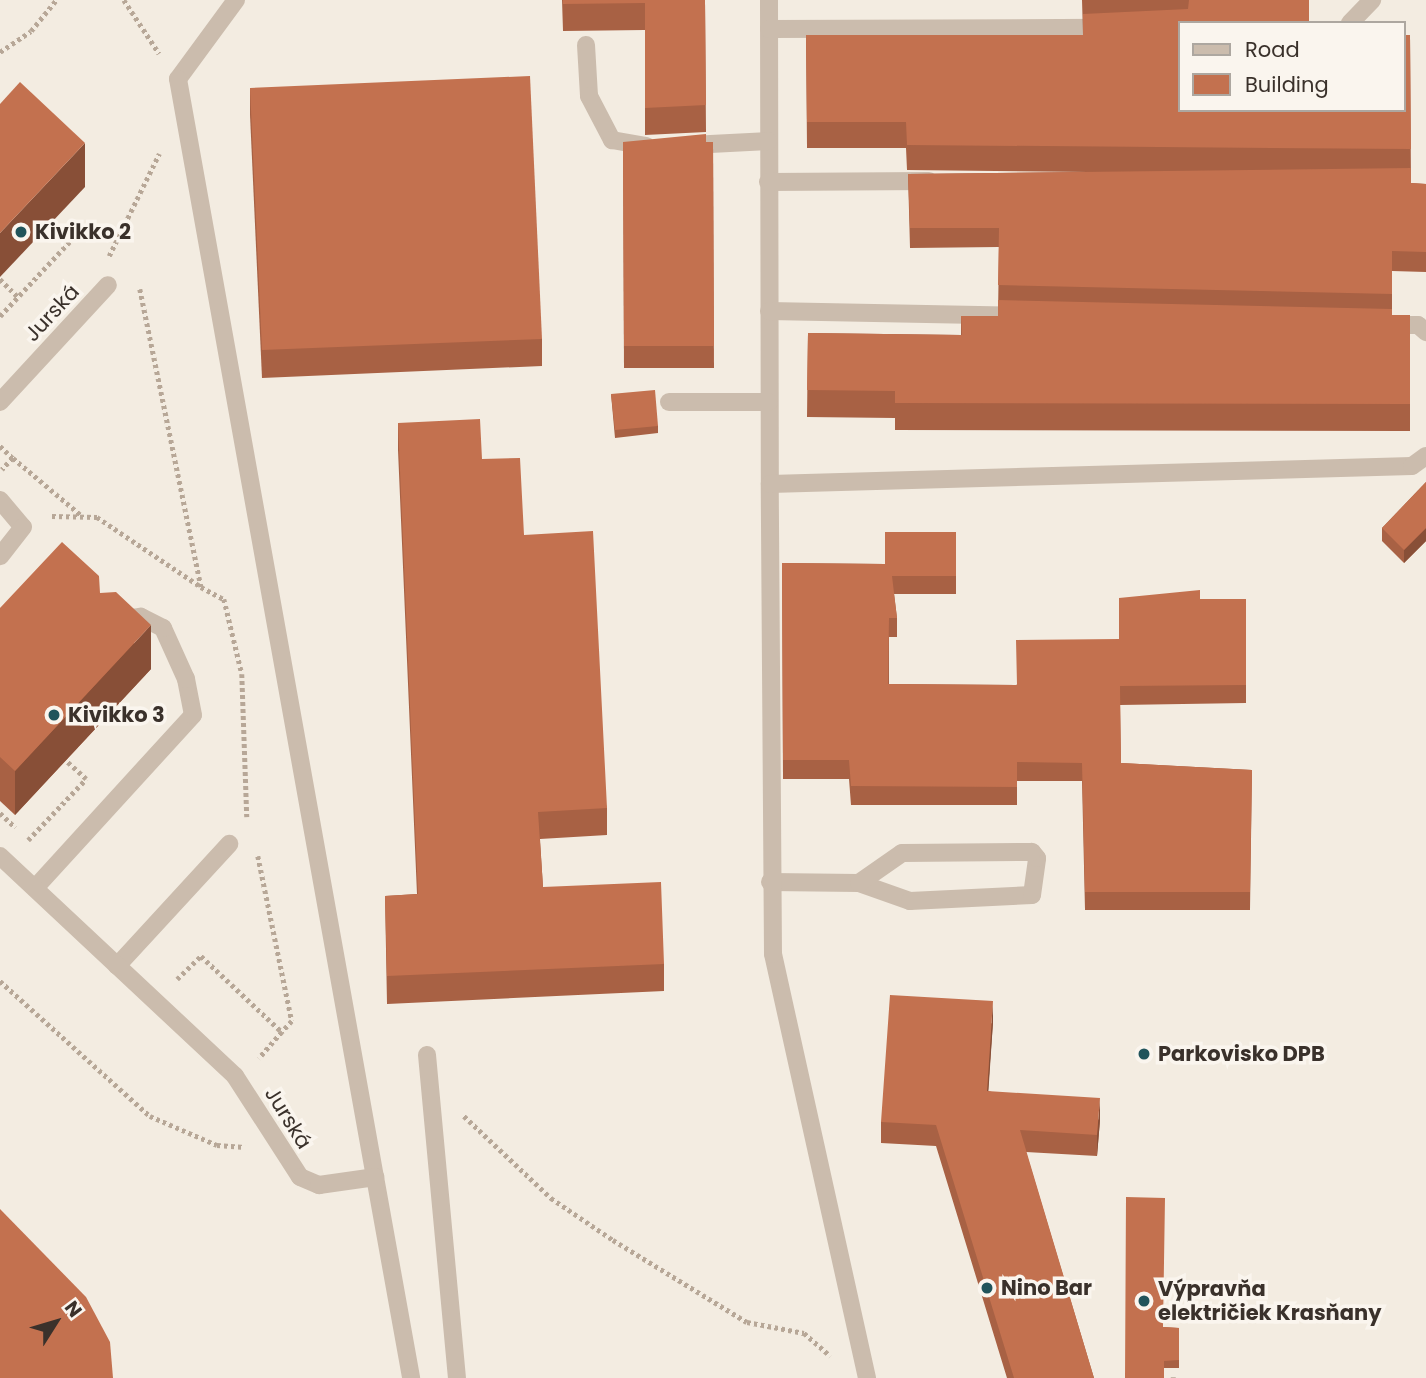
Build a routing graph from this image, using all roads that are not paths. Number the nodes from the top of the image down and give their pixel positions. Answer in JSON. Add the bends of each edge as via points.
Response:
{"nodes":[{"id":1,"x":236,"y":0,"type":"edge"},
{"id":2,"x":769,"y":0,"type":"edge"},
{"id":3,"x":1372,"y":0,"type":"edge"},
{"id":4,"x":1352,"y":21,"type":"edge"},
{"id":5,"x":1125,"y":28,"type":"edge"},
{"id":6,"x":769,"y":29,"type":"junction"},
{"id":7,"x":586,"y":45,"type":"dead end"},
{"id":8,"x":768,"y":141,"type":"junction"},
{"id":9,"x":947,"y":181,"type":"edge"},
{"id":10,"x":768,"y":182,"type":"junction"},
{"id":11,"x":111,"y":277,"type":"road end"},
{"id":12,"x":769,"y":311,"type":"junction"},
{"id":13,"x":1045,"y":317,"type":"edge"},
{"id":14,"x":1363,"y":324,"type":"edge"},
{"id":15,"x":1426,"y":332,"type":"edge"},
{"id":16,"x":0,"y":402,"type":"edge"},
{"id":17,"x":669,"y":402,"type":"dead end"},
{"id":18,"x":769,"y":402,"type":"junction"},
{"id":19,"x":1426,"y":456,"type":"edge"},
{"id":20,"x":769,"y":484,"type":"junction"},
{"id":21,"x":0,"y":499,"type":"edge"},
{"id":22,"x":0,"y":556,"type":"edge"},
{"id":23,"x":107,"y":628,"type":"edge"},
{"id":24,"x":229,"y":844,"type":"dead end"},
{"id":25,"x":0,"y":856,"type":"edge"},
{"id":26,"x":770,"y":882,"type":"junction"},
{"id":27,"x":859,"y":883,"type":"junction"},
{"id":28,"x":35,"y":888,"type":"junction"},
{"id":29,"x":117,"y":966,"type":"junction"},
{"id":30,"x":427,"y":1055,"type":"dead end"},
{"id":31,"x":375,"y":1177,"type":"junction"},
{"id":32,"x":411,"y":1378,"type":"edge"},
{"id":33,"x":457,"y":1378,"type":"edge"},
{"id":34,"x":867,"y":1378,"type":"edge"}],
"edges":[{"from":1,"to":31,"type":"street","via":[[178,79]]},
{"from":2,"to":6,"type":"street"},
{"from":3,"to":4,"type":"street"},
{"from":5,"to":6,"type":"street"},
{"from":6,"to":8,"type":"street"},
{"from":7,"to":8,"type":"street","via":[[589,96],[612,140],[669,145]]},
{"from":8,"to":10,"type":"street"},
{"from":9,"to":10,"type":"street"},
{"from":10,"to":12,"type":"street"},
{"from":11,"to":16,"type":"street","name":"Jurská"},
{"from":12,"to":13,"type":"street"},
{"from":12,"to":18,"type":"street"},
{"from":14,"to":15,"type":"street","via":[[1418,325]]},
{"from":17,"to":18,"type":"street"},
{"from":18,"to":20,"type":"street"},
{"from":19,"to":20,"type":"street","via":[[1412,466]]},
{"from":20,"to":26,"type":"street"},
{"from":21,"to":22,"type":"street","via":[[16,516],[22,532]]},
{"from":23,"to":28,"type":"street","via":[[131,616],[163,628],[186,680],[193,715]]},
{"from":24,"to":29,"type":"street"},
{"from":25,"to":28,"type":"street","name":"Jurská"},
{"from":26,"to":27,"type":"street"},
{"from":26,"to":34,"type":"street","via":[[778,993]]},
{"from":27,"to":27,"type":"street","via":[[902,853],[1032,852],[1037,858],[1032,895],[910,901]]},
{"from":28,"to":29,"type":"street","name":"Jurská"},
{"from":29,"to":31,"type":"street","name":"Jurská","via":[[235,1076],[281,1150],[311,1184]]},
{"from":30,"to":33,"type":"street"},
{"from":31,"to":32,"type":"street"}]}
